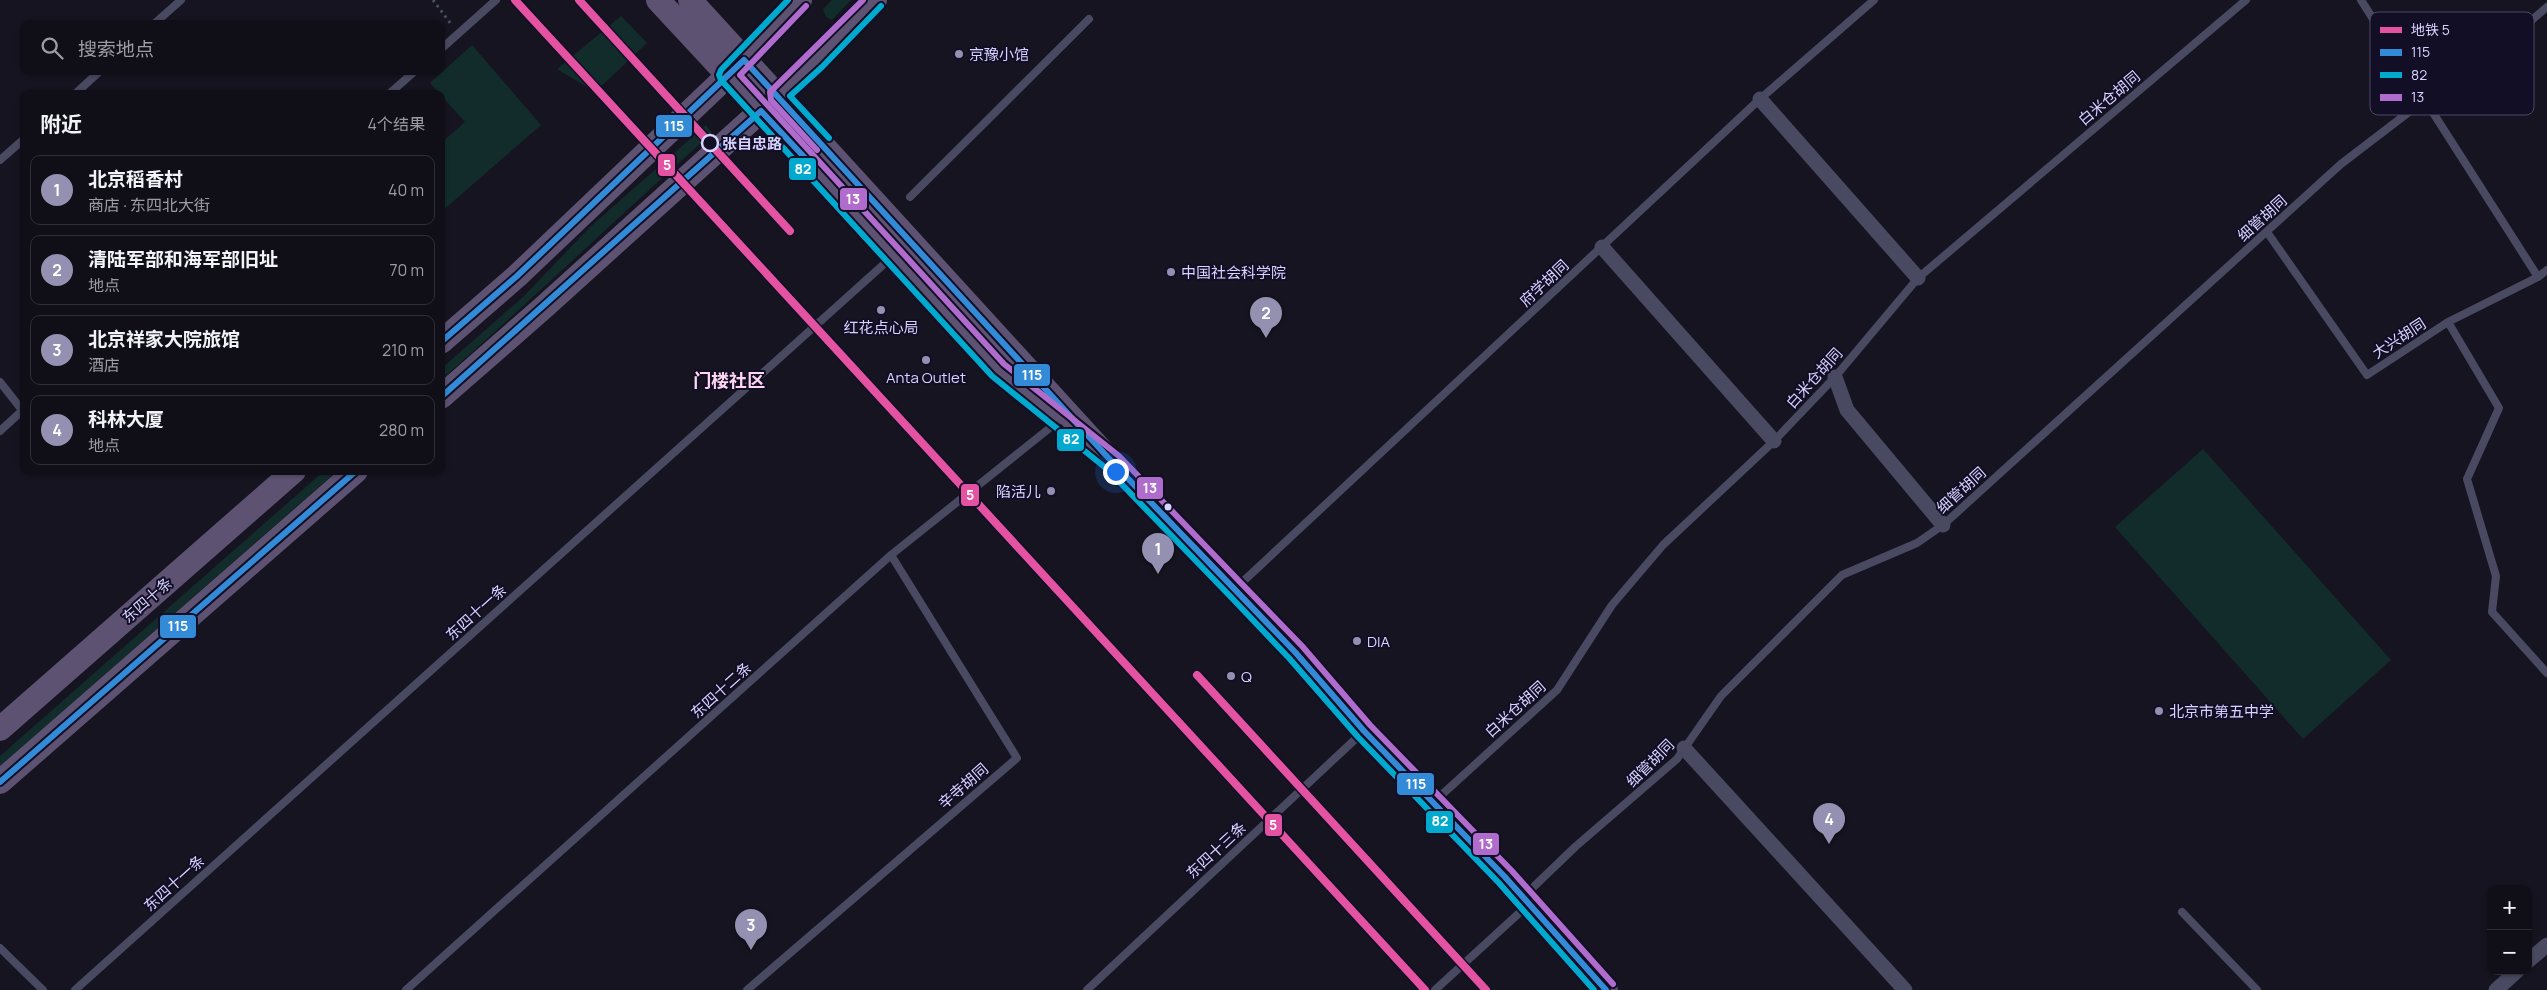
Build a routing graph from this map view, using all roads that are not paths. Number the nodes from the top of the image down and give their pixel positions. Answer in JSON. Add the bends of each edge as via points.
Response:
{"nodes":[{"id":1,"x":181,"y":0,"type":"edge"},
{"id":2,"x":496,"y":0,"type":"edge"},
{"id":3,"x":658,"y":0,"type":"edge"},
{"id":4,"x":690,"y":0,"type":"edge"},
{"id":5,"x":800,"y":0,"type":"edge"},
{"id":6,"x":875,"y":0,"type":"edge"},
{"id":7,"x":1874,"y":0,"type":"edge"},
{"id":8,"x":2246,"y":0,"type":"edge"},
{"id":9,"x":2361,"y":0,"type":"edge"},
{"id":10,"x":2547,"y":7,"type":"edge"},
{"id":11,"x":2370,"y":14,"type":"edge"},
{"id":12,"x":2534,"y":18,"type":"edge"},
{"id":13,"x":1089,"y":19,"type":"dead end"},
{"id":14,"x":158,"y":20,"type":"edge"},
{"id":15,"x":445,"y":45,"type":"edge"},
{"id":16,"x":736,"y":67,"type":"junction"},
{"id":17,"x":96,"y":75,"type":"edge"},
{"id":18,"x":410,"y":75,"type":"edge"},
{"id":19,"x":79,"y":90,"type":"edge"},
{"id":20,"x":394,"y":90,"type":"edge"},
{"id":21,"x":1760,"y":99,"type":"junction"},
{"id":22,"x":769,"y":103,"type":"junction"},
{"id":23,"x":2405,"y":115,"type":"edge"},
{"id":24,"x":2436,"y":115,"type":"edge"},
{"id":25,"x":20,"y":142,"type":"edge"},
{"id":26,"x":0,"y":160,"type":"edge"},
{"id":27,"x":910,"y":197,"type":"dead end"},
{"id":28,"x":2266,"y":232,"type":"junction"},
{"id":29,"x":1602,"y":247,"type":"junction"},
{"id":30,"x":895,"y":255,"type":"junction"},
{"id":31,"x":2547,"y":270,"type":"edge"},
{"id":32,"x":2538,"y":277,"type":"junction"},
{"id":33,"x":1918,"y":278,"type":"junction"},
{"id":34,"x":2448,"y":322,"type":"junction"},
{"id":35,"x":445,"y":339,"type":"edge"},
{"id":36,"x":1835,"y":377,"type":"junction"},
{"id":37,"x":0,"y":382,"type":"edge"},
{"id":38,"x":445,"y":394,"type":"edge"},
{"id":39,"x":20,"y":406,"type":"edge"},
{"id":40,"x":20,"y":413,"type":"edge"},
{"id":41,"x":1061,"y":419,"type":"junction"},
{"id":42,"x":0,"y":431,"type":"edge"},
{"id":43,"x":1774,"y":441,"type":"junction"},
{"id":44,"x":1113,"y":463,"type":"junction"},
{"id":45,"x":289,"y":475,"type":"edge"},
{"id":46,"x":351,"y":475,"type":"edge"},
{"id":47,"x":1943,"y":525,"type":"junction"},
{"id":48,"x":891,"y":555,"type":"junction"},
{"id":49,"x":1235,"y":589,"type":"junction"},
{"id":50,"x":2547,"y":673,"type":"edge"},
{"id":51,"x":0,"y":729,"type":"edge"},
{"id":52,"x":1364,"y":731,"type":"junction"},
{"id":53,"x":1684,"y":748,"type":"junction"},
{"id":54,"x":0,"y":782,"type":"edge"},
{"id":55,"x":1433,"y":802,"type":"junction"},
{"id":56,"x":1525,"y":901,"type":"junction"},
{"id":57,"x":2182,"y":912,"type":"dead end"},
{"id":58,"x":2547,"y":944,"type":"edge"},
{"id":59,"x":0,"y":948,"type":"edge"},
{"id":60,"x":2532,"y":957,"type":"edge"},
{"id":61,"x":2513,"y":975,"type":"edge"},
{"id":62,"x":43,"y":990,"type":"edge"},
{"id":63,"x":75,"y":990,"type":"edge"},
{"id":64,"x":406,"y":990,"type":"edge"},
{"id":65,"x":747,"y":990,"type":"edge"},
{"id":66,"x":1087,"y":990,"type":"edge"},
{"id":67,"x":1435,"y":990,"type":"edge"},
{"id":68,"x":1606,"y":990,"type":"edge"},
{"id":69,"x":1905,"y":990,"type":"edge"},
{"id":70,"x":2257,"y":990,"type":"edge"},
{"id":71,"x":2496,"y":990,"type":"edge"}],
"edges":[{"from":1,"to":14,"type":"lane"},
{"from":2,"to":15,"type":"lane"},
{"from":3,"to":16,"type":"main road"},
{"from":4,"to":16,"type":"main road"},
{"from":5,"to":16,"type":"main road"},
{"from":6,"to":22,"type":"main road","via":[[816,61]]},
{"from":7,"to":21,"type":"lane","name":"府学胡同"},
{"from":8,"to":33,"type":"lane","name":"白米仓胡同"},
{"from":9,"to":11,"type":"lane"},
{"from":10,"to":12,"type":"lane","name":"细管胡同"},
{"from":13,"to":27,"type":"lane"},
{"from":16,"to":22,"type":"main road"},
{"from":16,"to":35,"type":"main road","via":[[517,276]]},
{"from":17,"to":19,"type":"lane"},
{"from":18,"to":20,"type":"lane"},
{"from":21,"to":29,"type":"lane","name":"府学胡同"},
{"from":21,"to":33,"type":"street"},
{"from":22,"to":30,"type":"main road"},
{"from":22,"to":38,"type":"main road"},
{"from":22,"to":44,"type":"main road"},
{"from":23,"to":28,"type":"lane","name":"细管胡同","via":[[2341,164]]},
{"from":24,"to":32,"type":"lane"},
{"from":25,"to":26,"type":"lane"},
{"from":28,"to":34,"type":"lane","name":"大兴胡同","via":[[2367,375]]},
{"from":28,"to":47,"type":"lane","name":"细管胡同"},
{"from":29,"to":43,"type":"street"},
{"from":29,"to":49,"type":"lane","name":"府学胡同"},
{"from":30,"to":41,"type":"main road","via":[[998,370]]},
{"from":30,"to":63,"type":"lane","name":"东四十一条"},
{"from":31,"to":32,"type":"lane","name":"大兴胡同"},
{"from":32,"to":34,"type":"lane","name":"大兴胡同"},
{"from":33,"to":36,"type":"lane","name":"白米仓胡同"},
{"from":34,"to":50,"type":"lane","via":[[2499,408],[2467,480],[2496,576],[2492,612]]},
{"from":36,"to":43,"type":"lane","name":"白米仓胡同"},
{"from":36,"to":47,"type":"street","via":[[1847,410]]},
{"from":37,"to":39,"type":"lane"},
{"from":40,"to":42,"type":"lane"},
{"from":41,"to":44,"type":"main road"},
{"from":41,"to":48,"type":"lane","name":"东四十二条"},
{"from":43,"to":55,"type":"lane","name":"白米仓胡同","via":[[1663,545],[1612,605],[1557,690]]},
{"from":44,"to":49,"type":"main road"},
{"from":45,"to":51,"type":"main road","name":"东四十条"},
{"from":46,"to":54,"type":"main road"},
{"from":47,"to":53,"type":"lane","name":"细管胡同","via":[[1917,543],[1842,575],[1721,696]]},
{"from":48,"to":64,"type":"lane","name":"东四十二条"},
{"from":48,"to":65,"type":"lane","name":"辛寺胡同","via":[[1017,758]]},
{"from":49,"to":52,"type":"main road"},
{"from":52,"to":55,"type":"main road"},
{"from":52,"to":66,"type":"lane","name":"东四十三条"},
{"from":53,"to":56,"type":"lane","name":"细管胡同","via":[[1677,759],[1575,847]]},
{"from":53,"to":69,"type":"street"},
{"from":55,"to":56,"type":"main road"},
{"from":56,"to":67,"type":"lane","name":"细管胡同"},
{"from":56,"to":68,"type":"main road"},
{"from":57,"to":70,"type":"lane"},
{"from":58,"to":60,"type":"street"},
{"from":59,"to":62,"type":"lane"},
{"from":61,"to":71,"type":"street"}]}
